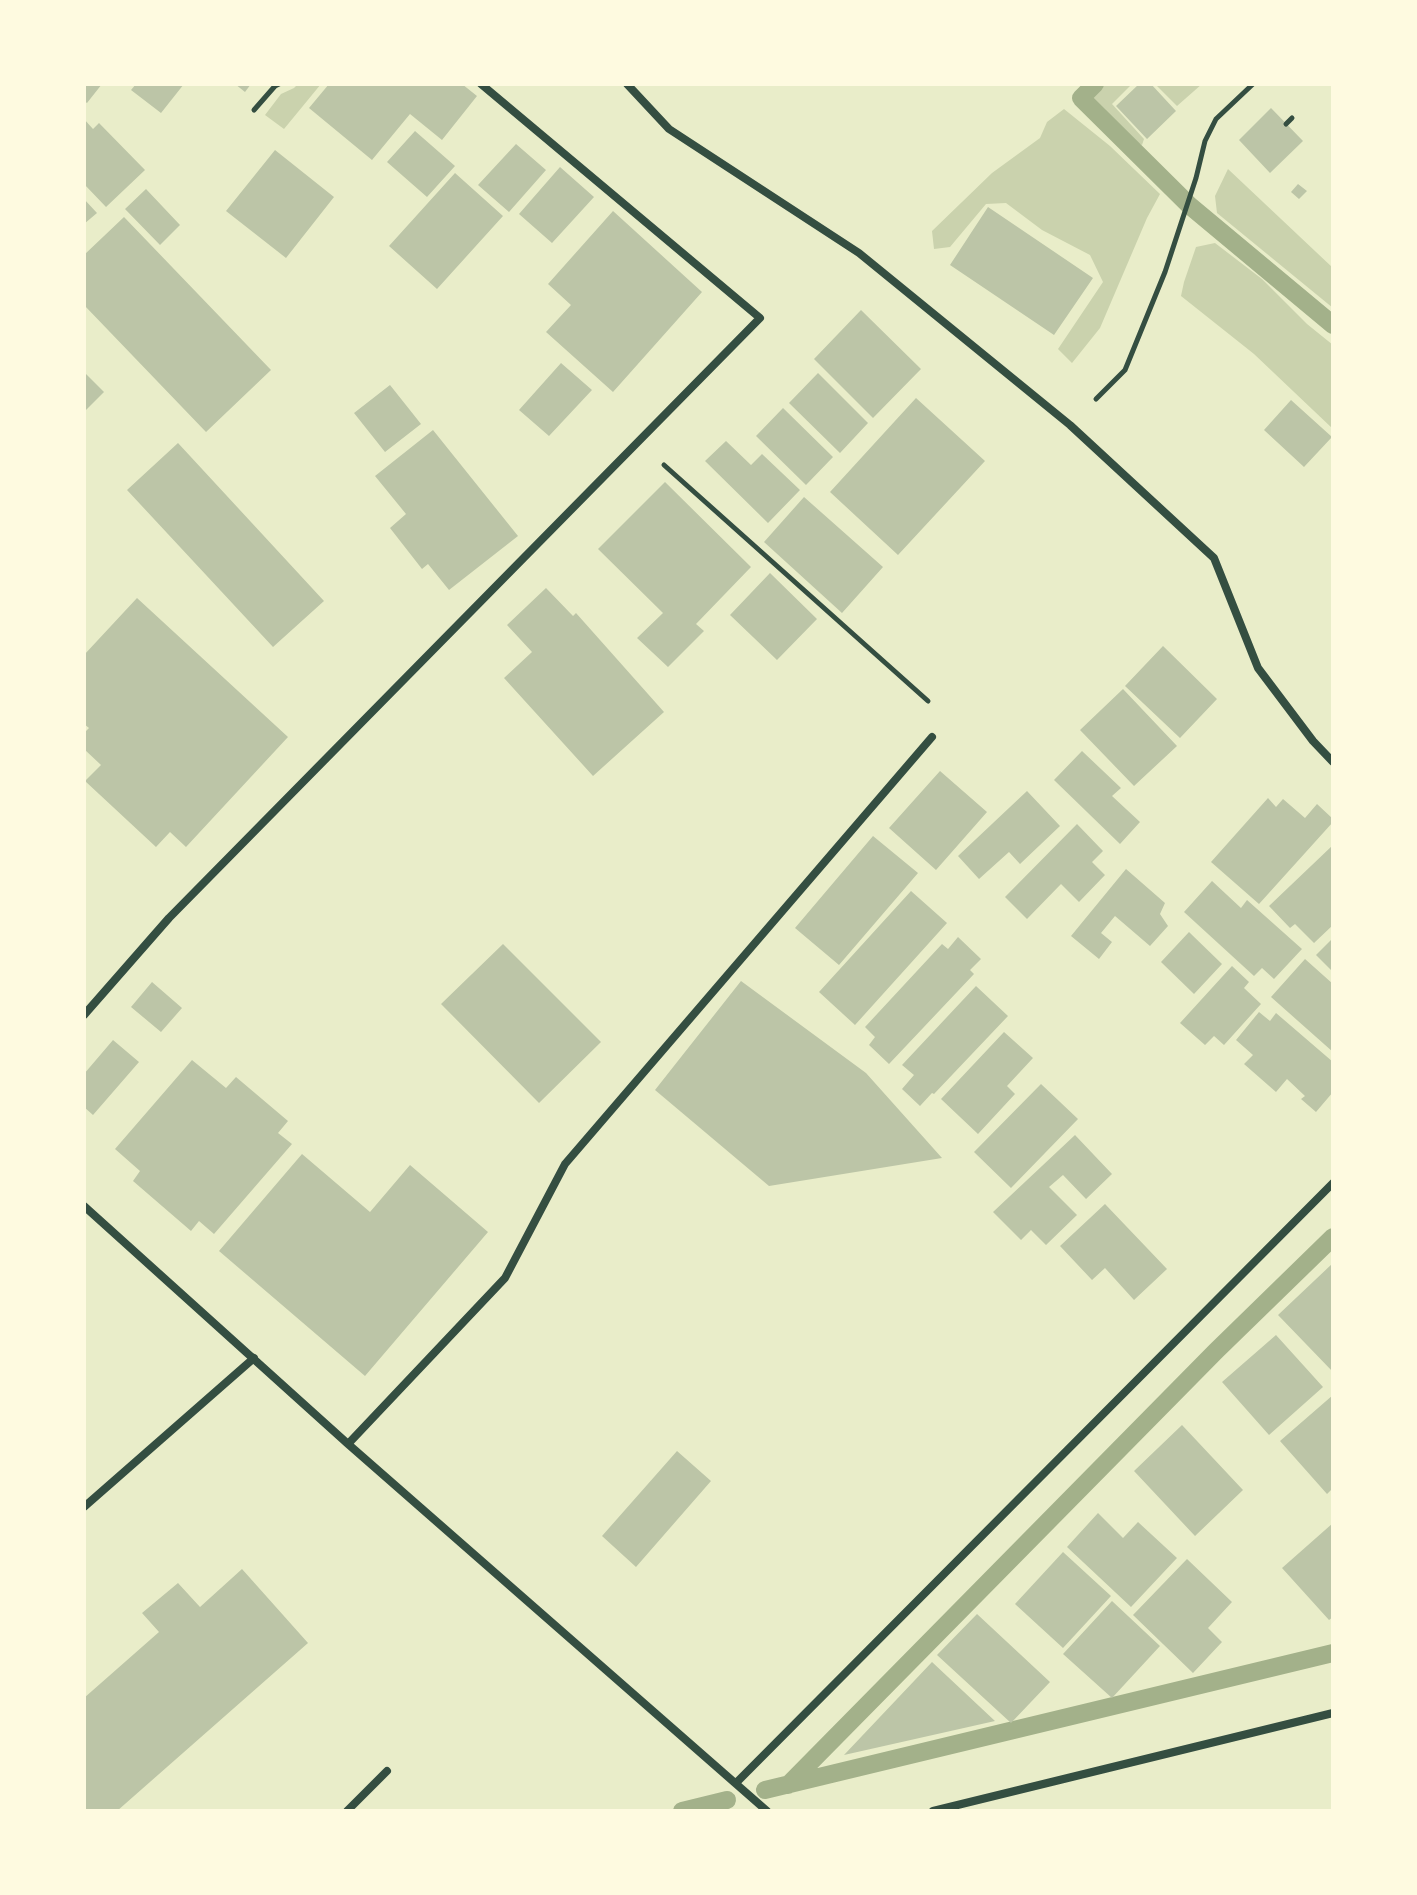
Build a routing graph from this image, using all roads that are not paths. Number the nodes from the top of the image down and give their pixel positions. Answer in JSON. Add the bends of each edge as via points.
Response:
{"nodes":[{"id":1,"x":481,"y":84,"type":"edge"},
{"id":2,"x":627,"y":84,"type":"edge"},
{"id":3,"x":932,"y":737,"type":"road end"},
{"id":4,"x":1333,"y":762,"type":"edge"},
{"id":5,"x":84,"y":1015,"type":"edge"},
{"id":6,"x":1333,"y":1183,"type":"edge"},
{"id":7,"x":84,"y":1206,"type":"edge"},
{"id":8,"x":254,"y":1358,"type":"junction"},
{"id":9,"x":348,"y":1444,"type":"junction"},
{"id":10,"x":84,"y":1507,"type":"edge"},
{"id":11,"x":1333,"y":1713,"type":"edge"},
{"id":12,"x":387,"y":1771,"type":"dead end"},
{"id":13,"x":736,"y":1783,"type":"junction"},
{"id":14,"x":347,"y":1811,"type":"edge"},
{"id":15,"x":767,"y":1811,"type":"edge"},
{"id":16,"x":933,"y":1811,"type":"edge"}],
"edges":[{"from":1,"to":5,"type":"street","via":[[760,318],[169,918]]},
{"from":2,"to":4,"type":"street","via":[[669,129],[859,253],[1070,425],[1214,558],[1258,668]]},
{"from":3,"to":9,"type":"street","via":[[565,1164],[505,1278]]},
{"from":6,"to":13,"type":"street"},
{"from":7,"to":8,"type":"street"},
{"from":8,"to":9,"type":"street"},
{"from":8,"to":10,"type":"street"},
{"from":9,"to":13,"type":"street"},
{"from":11,"to":16,"type":"street"},
{"from":12,"to":14,"type":"street"},
{"from":13,"to":15,"type":"street"}]}
